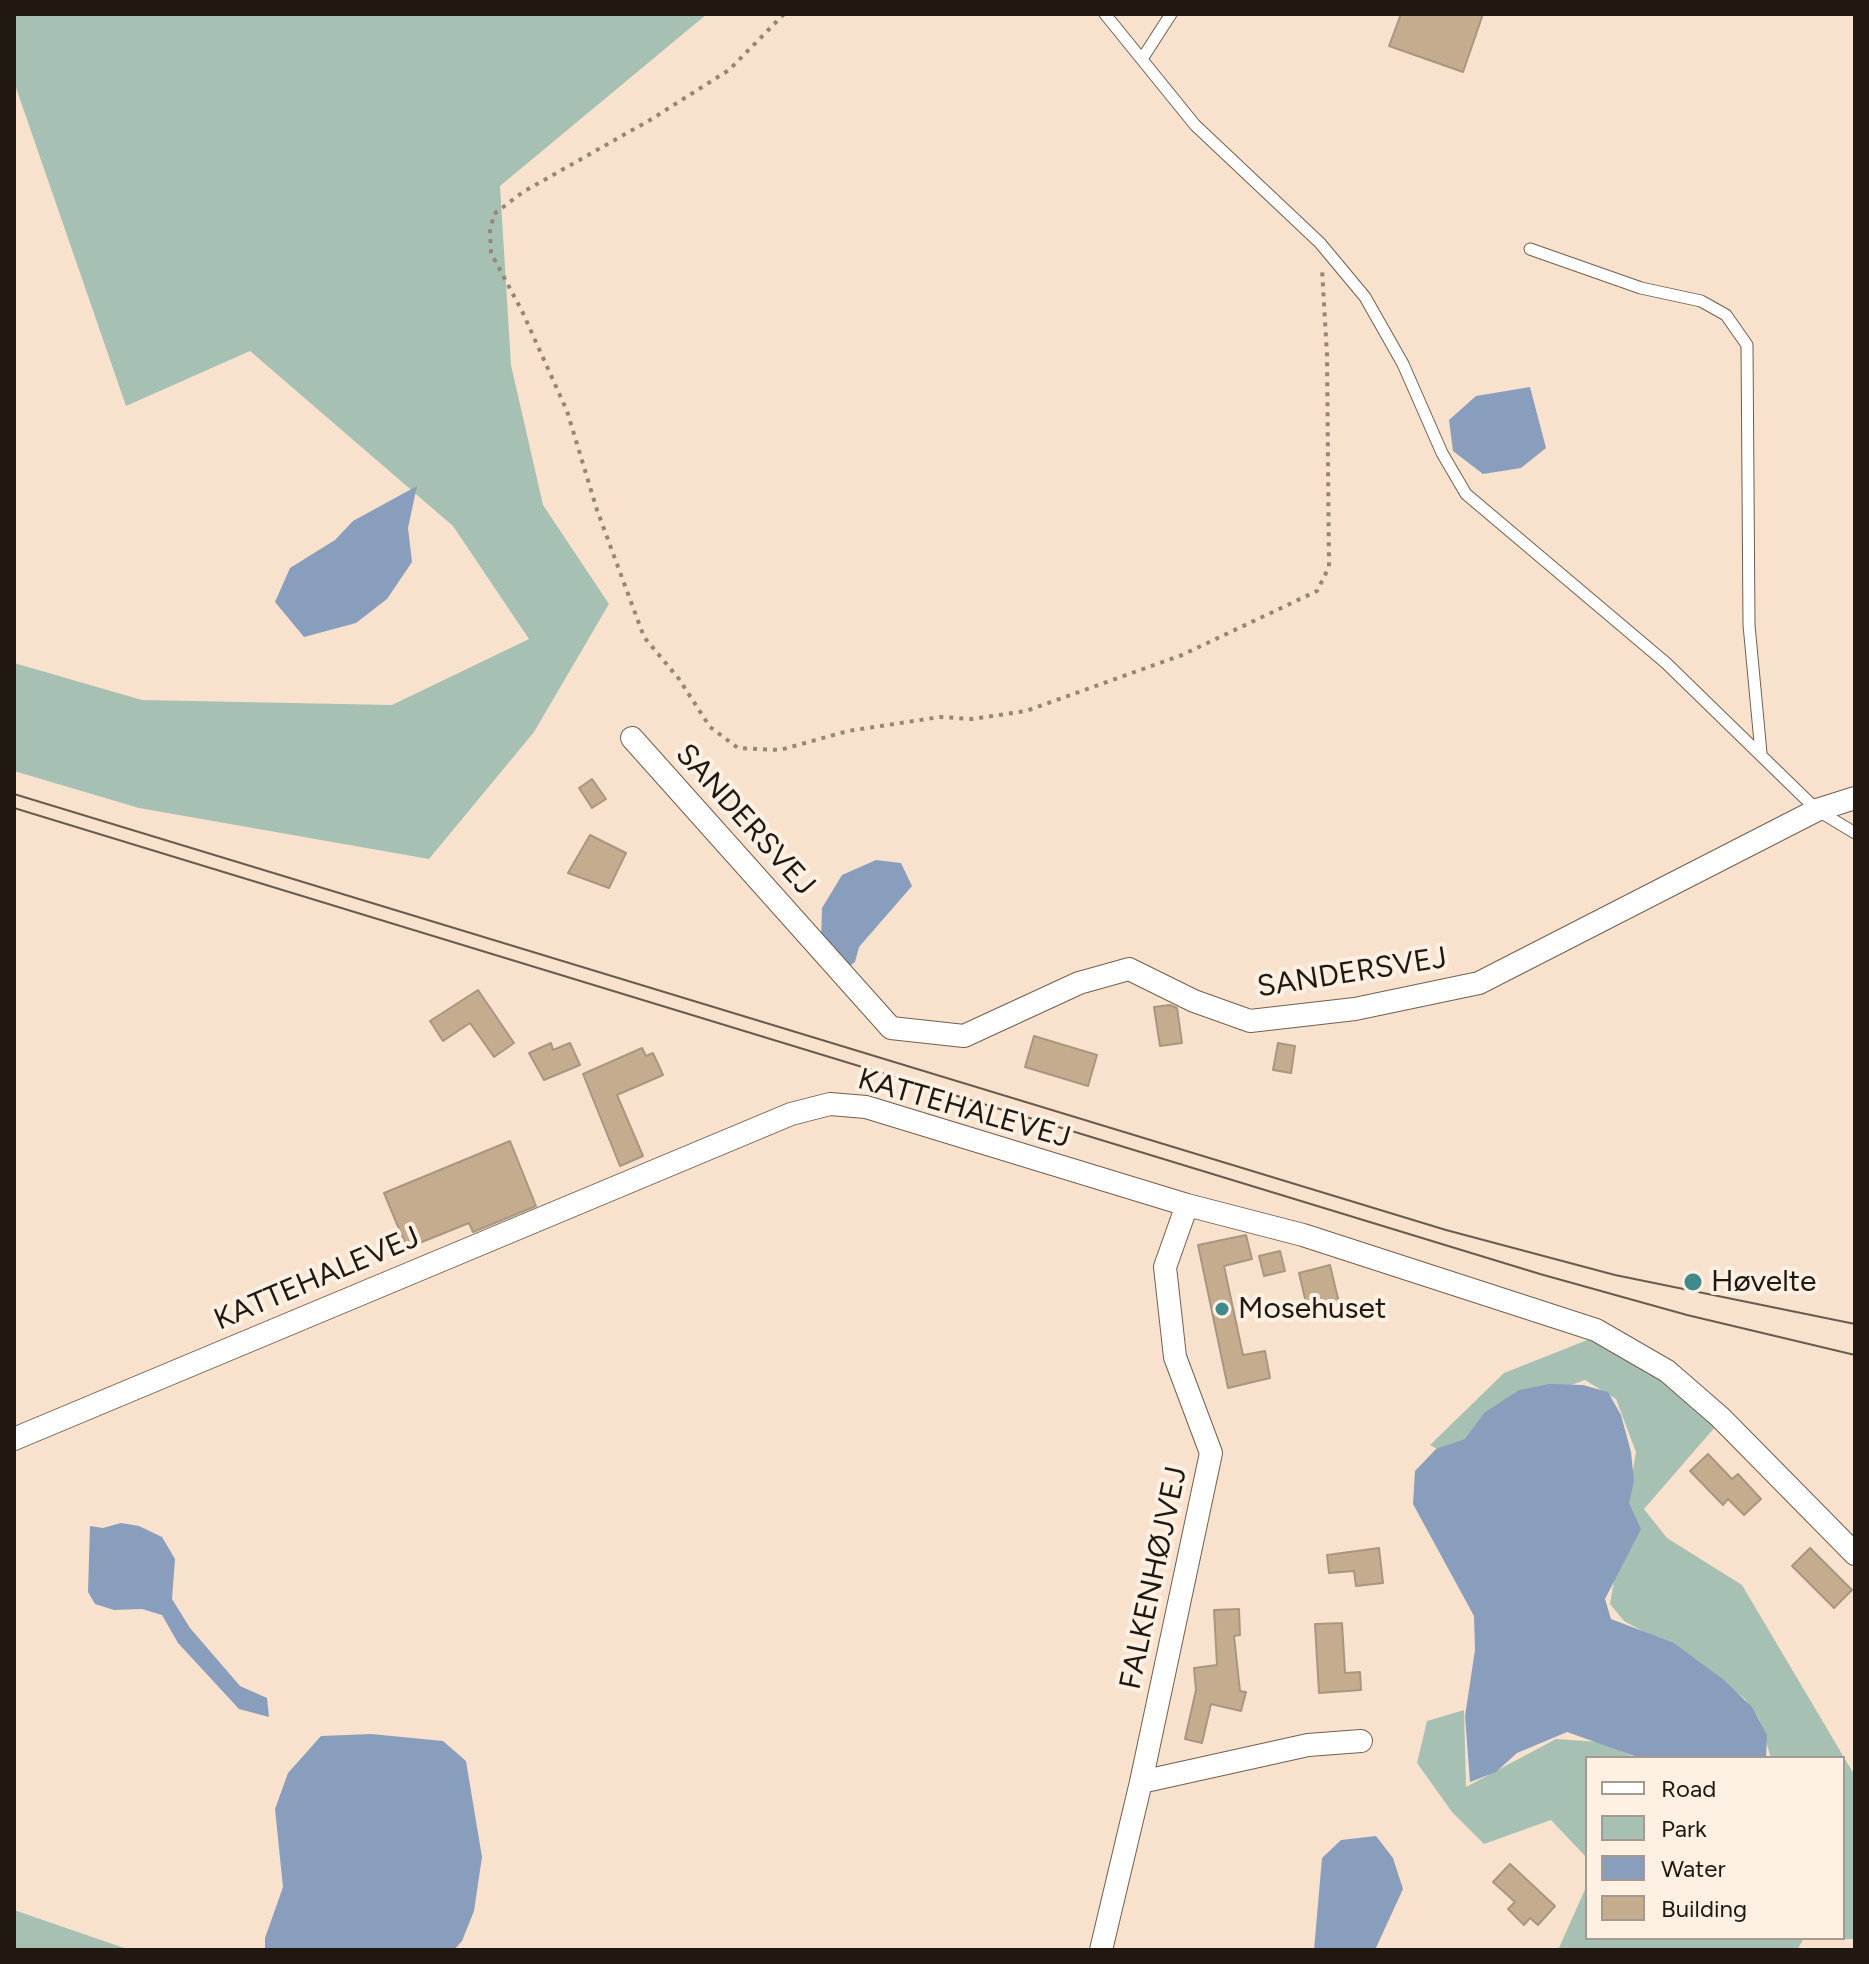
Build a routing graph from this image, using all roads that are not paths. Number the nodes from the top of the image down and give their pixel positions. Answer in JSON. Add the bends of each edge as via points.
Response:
{"nodes":[{"id":1,"x":1105,"y":14,"type":"edge"},
{"id":2,"x":1171,"y":14,"type":"edge"},
{"id":3,"x":1142,"y":59,"type":"junction"},
{"id":4,"x":1530,"y":249,"type":"dead end"},
{"id":5,"x":632,"y":738,"type":"dead end"},
{"id":6,"x":1761,"y":753,"type":"junction"},
{"id":7,"x":1855,"y":798,"type":"edge"},
{"id":8,"x":1817,"y":810,"type":"junction"},
{"id":9,"x":1855,"y":833,"type":"edge"},
{"id":10,"x":1187,"y":1205,"type":"junction"},
{"id":11,"x":14,"y":1439,"type":"edge"},
{"id":12,"x":1855,"y":1554,"type":"edge"},
{"id":13,"x":1361,"y":1741,"type":"dead end"},
{"id":14,"x":1141,"y":1782,"type":"junction"},
{"id":15,"x":1101,"y":1950,"type":"edge"}],
"edges":[{"from":1,"to":3,"type":"lane"},
{"from":2,"to":3,"type":"lane"},
{"from":3,"to":6,"type":"lane","via":[[1195,125],[1320,243],[1365,297],[1466,494],[1666,663]]},
{"from":4,"to":6,"type":"lane","via":[[1641,288],[1701,301],[1726,315],[1747,345],[1749,625]]},
{"from":5,"to":8,"type":"street","name":"SANDERSVEJ","via":[[891,1028],[964,1036],[1079,983],[1129,969],[1250,1021],[1355,1009],[1479,983]]},
{"from":6,"to":8,"type":"lane"},
{"from":7,"to":8,"type":"street","name":"SANDERSVEJ"},
{"from":8,"to":9,"type":"lane"},
{"from":10,"to":11,"type":"street","name":"KATTEHALEVEJ","via":[[866,1107],[830,1104],[791,1114]]},
{"from":10,"to":12,"type":"street","name":"KATTEHALEVEJ","via":[[1303,1235],[1596,1330],[1688,1389]]},
{"from":10,"to":14,"type":"street","name":"FALKENHØJVEJ","via":[[1165,1267],[1175,1357],[1211,1453]]},
{"from":13,"to":14,"type":"street","via":[[1308,1745]]},
{"from":14,"to":15,"type":"street","name":"FALKENHØJVEJ"}]}
